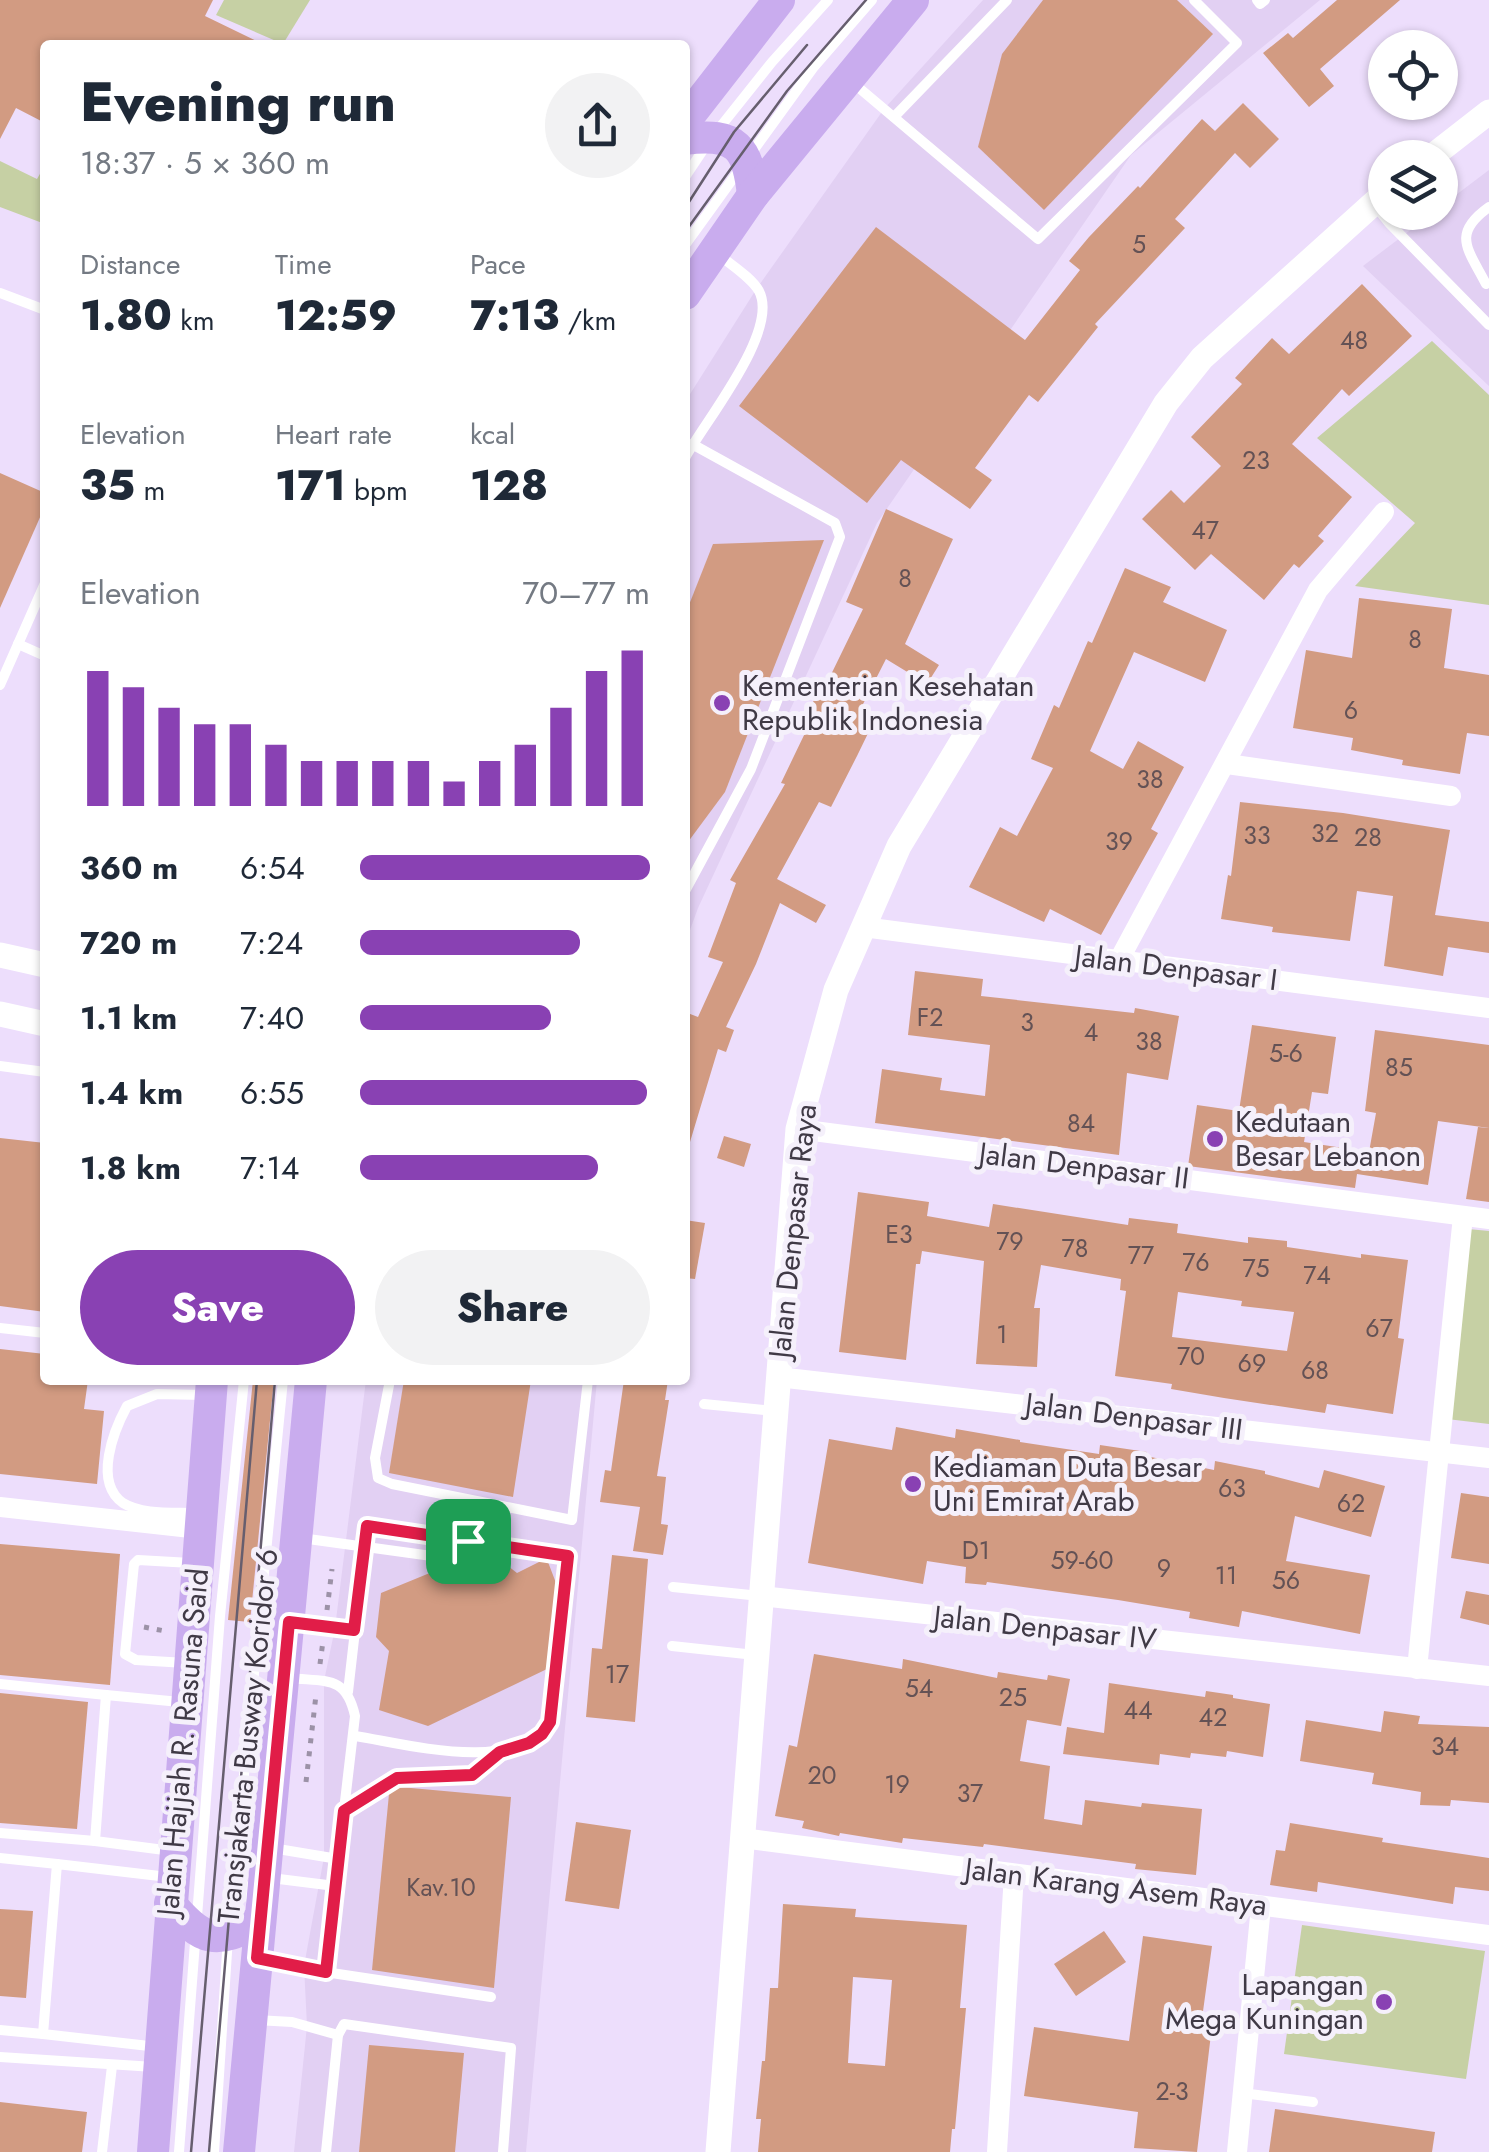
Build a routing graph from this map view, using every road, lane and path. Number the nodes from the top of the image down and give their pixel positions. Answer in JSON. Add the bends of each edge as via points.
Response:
{"nodes":[{"id":1,"x":779,"y":0,"type":"edge"},
{"id":2,"x":828,"y":0,"type":"edge"},
{"id":3,"x":872,"y":0,"type":"edge"},
{"id":4,"x":913,"y":0,"type":"edge"},
{"id":5,"x":1007,"y":0,"type":"edge"},
{"id":6,"x":1194,"y":0,"type":"edge"},
{"id":7,"x":1256,"y":0,"type":"edge"},
{"id":8,"x":1265,"y":0,"type":"edge"},
{"id":9,"x":848,"y":78,"type":"junction"},
{"id":10,"x":1489,"y":112,"type":"edge"},
{"id":11,"x":894,"y":117,"type":"junction"},
{"id":12,"x":694,"y":132,"type":"edge"},
{"id":13,"x":1453,"y":140,"type":"edge"},
{"id":14,"x":747,"y":156,"type":"junction"},
{"id":15,"x":754,"y":195,"type":"junction"},
{"id":16,"x":1489,"y":206,"type":"edge"},
{"id":17,"x":1368,"y":208,"type":"edge"},
{"id":18,"x":1396,"y":230,"type":"edge"},
{"id":19,"x":700,"y":248,"type":"edge"},
{"id":20,"x":690,"y":279,"type":"edge"},
{"id":21,"x":1488,"y":283,"type":"edge"},
{"id":22,"x":0,"y":293,"type":"edge"},
{"id":23,"x":1465,"y":300,"type":"junction"},
{"id":24,"x":40,"y":308,"type":"edge"},
{"id":25,"x":1489,"y":324,"type":"edge"},
{"id":26,"x":692,"y":444,"type":"junction"},
{"id":27,"x":690,"y":448,"type":"edge"},
{"id":28,"x":1384,"y":512,"type":"dead end"},
{"id":29,"x":40,"y":594,"type":"edge"},
{"id":30,"x":18,"y":644,"type":"junction"},
{"id":31,"x":40,"y":654,"type":"edge"},
{"id":32,"x":0,"y":685,"type":"edge"},
{"id":33,"x":1227,"y":764,"type":"junction"},
{"id":34,"x":1451,"y":796,"type":"dead end"},
{"id":35,"x":690,"y":882,"type":"edge"},
{"id":36,"x":863,"y":927,"type":"junction"},
{"id":37,"x":0,"y":955,"type":"edge"},
{"id":38,"x":1119,"y":960,"type":"junction"},
{"id":39,"x":40,"y":965,"type":"edge"},
{"id":40,"x":1489,"y":1008,"type":"edge"},
{"id":41,"x":0,"y":1014,"type":"edge"},
{"id":42,"x":40,"y":1023,"type":"edge"},
{"id":43,"x":0,"y":1066,"type":"edge"},
{"id":44,"x":40,"y":1071,"type":"edge"},
{"id":45,"x":798,"y":1129,"type":"junction"},
{"id":46,"x":1464,"y":1216,"type":"junction"},
{"id":47,"x":1489,"y":1219,"type":"edge"},
{"id":48,"x":0,"y":1328,"type":"edge"},
{"id":49,"x":40,"y":1332,"type":"edge"},
{"id":50,"x":778,"y":1377,"type":"junction"},
{"id":51,"x":244,"y":1385,"type":"edge"},
{"id":52,"x":283,"y":1385,"type":"edge"},
{"id":53,"x":311,"y":1385,"type":"edge"},
{"id":54,"x":389,"y":1385,"type":"edge"},
{"id":55,"x":587,"y":1385,"type":"edge"},
{"id":56,"x":211,"y":1388,"type":"edge"},
{"id":57,"x":704,"y":1404,"type":"dead end"},
{"id":58,"x":776,"y":1412,"type":"junction"},
{"id":59,"x":1439,"y":1452,"type":"junction"},
{"id":60,"x":1489,"y":1458,"type":"edge"},
{"id":61,"x":0,"y":1507,"type":"edge"},
{"id":62,"x":200,"y":1521,"type":"junction"},
{"id":63,"x":298,"y":1538,"type":"junction"},
{"id":64,"x":365,"y":1548,"type":"junction"},
{"id":65,"x":439,"y":1557,"type":"dead end"},
{"id":66,"x":197,"y":1564,"type":"junction"},
{"id":67,"x":673,"y":1587,"type":"dead end"},
{"id":68,"x":761,"y":1596,"type":"junction"},
{"id":69,"x":289,"y":1622,"type":"junction"},
{"id":70,"x":354,"y":1630,"type":"junction"},
{"id":71,"x":672,"y":1646,"type":"dead end"},
{"id":72,"x":756,"y":1655,"type":"junction"},
{"id":73,"x":190,"y":1663,"type":"junction"},
{"id":74,"x":1416,"y":1669,"type":"junction"},
{"id":75,"x":1489,"y":1676,"type":"edge"},
{"id":76,"x":284,"y":1677,"type":"junction"},
{"id":77,"x":0,"y":1684,"type":"edge"},
{"id":78,"x":348,"y":1692,"type":"junction"},
{"id":79,"x":106,"y":1695,"type":"junction"},
{"id":80,"x":186,"y":1702,"type":"junction"},
{"id":81,"x":314,"y":1715,"type":"dead end"},
{"id":82,"x":355,"y":1736,"type":"junction"},
{"id":83,"x":500,"y":1752,"type":"junction"},
{"id":84,"x":210,"y":1756,"type":"junction"},
{"id":85,"x":306,"y":1782,"type":"dead end"},
{"id":86,"x":179,"y":1794,"type":"junction"},
{"id":87,"x":344,"y":1811,"type":"junction"},
{"id":88,"x":0,"y":1833,"type":"edge"},
{"id":89,"x":742,"y":1838,"type":"junction"},
{"id":90,"x":95,"y":1840,"type":"junction"},
{"id":91,"x":0,"y":1858,"type":"edge"},
{"id":92,"x":338,"y":1859,"type":"junction"},
{"id":93,"x":255,"y":1863,"type":"junction"},
{"id":94,"x":58,"y":1864,"type":"junction"},
{"id":95,"x":1014,"y":1874,"type":"junction"},
{"id":96,"x":172,"y":1877,"type":"junction"},
{"id":97,"x":335,"y":1886,"type":"junction"},
{"id":98,"x":1260,"y":1906,"type":"junction"},
{"id":99,"x":259,"y":1921,"type":"junction"},
{"id":100,"x":212,"y":1934,"type":"junction"},
{"id":101,"x":1489,"y":1935,"type":"edge"},
{"id":102,"x":257,"y":1958,"type":"junction"},
{"id":103,"x":326,"y":1972,"type":"junction"},
{"id":104,"x":490,"y":1997,"type":"dead end"},
{"id":105,"x":250,"y":2019,"type":"junction"},
{"id":106,"x":0,"y":2030,"type":"edge"},
{"id":107,"x":43,"y":2034,"type":"junction"},
{"id":108,"x":338,"y":2035,"type":"junction"},
{"id":109,"x":0,"y":2058,"type":"edge"},
{"id":110,"x":112,"y":2068,"type":"junction"},
{"id":111,"x":157,"y":2073,"type":"junction"},
{"id":112,"x":1242,"y":2093,"type":"junction"},
{"id":113,"x":1313,"y":2102,"type":"dead end"},
{"id":114,"x":102,"y":2152,"type":"edge"},
{"id":115,"x":142,"y":2152,"type":"edge"},
{"id":116,"x":152,"y":2152,"type":"edge"},
{"id":117,"x":179,"y":2152,"type":"edge"},
{"id":118,"x":214,"y":2152,"type":"edge"},
{"id":119,"x":240,"y":2152,"type":"edge"},
{"id":120,"x":326,"y":2152,"type":"edge"},
{"id":121,"x":502,"y":2152,"type":"edge"},
{"id":122,"x":718,"y":2152,"type":"edge"},
{"id":123,"x":997,"y":2152,"type":"edge"},
{"id":124,"x":1236,"y":2152,"type":"edge"}],
"edges":[{"from":1,"to":12,"type":"main road"},
{"from":2,"to":12,"type":"lane"},
{"from":3,"to":14,"type":"lane"},
{"from":4,"to":9,"type":"main road"},
{"from":5,"to":11,"type":"lane"},
{"from":6,"to":11,"type":"lane","via":[[1237,43],[1038,240]]},
{"from":7,"to":8,"type":"lane"},
{"from":9,"to":11,"type":"lane"},
{"from":9,"to":15,"type":"main road"},
{"from":10,"to":13,"type":"street"},
{"from":12,"to":14,"type":"main road"},
{"from":14,"to":15,"type":"main road"},
{"from":14,"to":19,"type":"lane"},
{"from":15,"to":19,"type":"main road"},
{"from":16,"to":21,"type":"lane","via":[[1465,232]]},
{"from":17,"to":36,"type":"street","name":"Jalan Denpasar Raya","via":[[1202,358],[1166,403],[899,846]]},
{"from":18,"to":23,"type":"lane"},
{"from":19,"to":20,"type":"main road"},
{"from":19,"to":26,"type":"lane","via":[[758,288],[764,317]]},
{"from":21,"to":23,"type":"lane"},
{"from":22,"to":24,"type":"lane"},
{"from":23,"to":25,"type":"lane"},
{"from":26,"to":27,"type":"lane"},
{"from":26,"to":35,"type":"lane","via":[[836,523],[840,537],[751,770]]},
{"from":28,"to":33,"type":"street","via":[[1318,590]]},
{"from":29,"to":30,"type":"lane"},
{"from":30,"to":31,"type":"lane"},
{"from":30,"to":32,"type":"lane"},
{"from":33,"to":34,"type":"street"},
{"from":33,"to":38,"type":"street"},
{"from":36,"to":38,"type":"street","name":"Jalan Denpasar I"},
{"from":36,"to":45,"type":"street","name":"Jalan Denpasar Raya","via":[[836,990]]},
{"from":37,"to":39,"type":"street"},
{"from":38,"to":40,"type":"street","name":"Jalan Denpasar I"},
{"from":41,"to":42,"type":"street"},
{"from":43,"to":44,"type":"lane"},
{"from":45,"to":46,"type":"street","name":"Jalan Denpasar II"},
{"from":45,"to":50,"type":"street","name":"Jalan Denpasar Raya"},
{"from":46,"to":47,"type":"street","name":"Jalan Denpasar II"},
{"from":46,"to":59,"type":"street"},
{"from":48,"to":49,"type":"lane"},
{"from":50,"to":58,"type":"street","name":"Jalan Denpasar Raya"},
{"from":50,"to":59,"type":"street","name":"Jalan Denpasar III"},
{"from":51,"to":84,"type":"lane","name":"Transjakarta Busway Koridor 6"},
{"from":52,"to":93,"type":"lane","name":"Transjakarta Busway Koridor 6"},
{"from":53,"to":63,"type":"main road"},
{"from":54,"to":55,"type":"lane","via":[[375,1458],[378,1478],[572,1520]]},
{"from":56,"to":62,"type":"main road","name":"Jalan Hajjah R. Rasuna Said"},
{"from":56,"to":62,"type":"lane","via":[[157,1394],[126,1406],[112,1434],[109,1470],[112,1491],[123,1502]]},
{"from":57,"to":58,"type":"lane"},
{"from":58,"to":68,"type":"street","name":"Jalan Denpasar Raya"},
{"from":59,"to":60,"type":"street","name":"Jalan Denpasar III"},
{"from":59,"to":74,"type":"street"},
{"from":61,"to":62,"type":"street"},
{"from":62,"to":66,"type":"main road","name":"Jalan Hajjah R. Rasuna Said"},
{"from":63,"to":64,"type":"lane"},
{"from":63,"to":69,"type":"main road"},
{"from":64,"to":65,"type":"lane"},
{"from":64,"to":70,"type":"lane"},
{"from":64,"to":83,"type":"lane","via":[[367,1526],[568,1556],[550,1722],[529,1743]]},
{"from":66,"to":73,"type":"main road","name":"Jalan Hajjah R. Rasuna Said"},
{"from":66,"to":73,"type":"lane","via":[[138,1560],[128,1600],[125,1654]]},
{"from":67,"to":68,"type":"lane","name":"Jalan Denpasar IV"},
{"from":68,"to":72,"type":"street","name":"Jalan Denpasar Raya"},
{"from":68,"to":74,"type":"street","name":"Jalan Denpasar IV"},
{"from":69,"to":70,"type":"lane"},
{"from":69,"to":76,"type":"main road"},
{"from":70,"to":78,"type":"lane"},
{"from":71,"to":72,"type":"lane"},
{"from":72,"to":89,"type":"street","name":"Jalan Denpasar Raya"},
{"from":73,"to":80,"type":"main road","name":"Jalan Hajjah R. Rasuna Said"},
{"from":74,"to":75,"type":"street","name":"Jalan Denpasar IV"},
{"from":76,"to":78,"type":"lane","via":[[328,1682]]},
{"from":76,"to":93,"type":"main road"},
{"from":77,"to":79,"type":"lane"},
{"from":78,"to":82,"type":"lane"},
{"from":79,"to":80,"type":"lane"},
{"from":79,"to":90,"type":"lane"},
{"from":80,"to":86,"type":"main road","name":"Jalan Hajjah R. Rasuna Said"},
{"from":81,"to":85,"type":"path"},
{"from":82,"to":83,"type":"lane"},
{"from":82,"to":87,"type":"lane"},
{"from":83,"to":87,"type":"lane","via":[[472,1775],[397,1778]]},
{"from":84,"to":86,"type":"lane"},
{"from":84,"to":100,"type":"lane","name":"Transjakarta Busway Koridor 6"},
{"from":86,"to":96,"type":"main road","name":"Jalan Hajjah R. Rasuna Said"},
{"from":87,"to":92,"type":"lane"},
{"from":88,"to":90,"type":"lane"},
{"from":89,"to":95,"type":"street","name":"Jalan Karang Asem Raya"},
{"from":89,"to":122,"type":"street","name":"Jalan Denpasar Raya"},
{"from":90,"to":96,"type":"lane"},
{"from":91,"to":94,"type":"lane"},
{"from":92,"to":93,"type":"lane"},
{"from":92,"to":97,"type":"lane"},
{"from":93,"to":97,"type":"lane"},
{"from":93,"to":99,"type":"main road"},
{"from":93,"to":100,"type":"lane","name":"Transjakarta Busway Koridor 6"},
{"from":94,"to":96,"type":"lane"},
{"from":94,"to":107,"type":"lane"},
{"from":95,"to":98,"type":"street","name":"Jalan Karang Asem Raya"},
{"from":95,"to":123,"type":"street"},
{"from":96,"to":100,"type":"main road"},
{"from":96,"to":111,"type":"main road","name":"Jalan Hajjah R. Rasuna Said"},
{"from":97,"to":103,"type":"lane"},
{"from":98,"to":101,"type":"street","name":"Jalan Karang Asem Raya"},
{"from":98,"to":112,"type":"street"},
{"from":99,"to":100,"type":"main road"},
{"from":99,"to":102,"type":"main road"},
{"from":100,"to":117,"type":"lane","name":"Transjakarta Busway Koridor 6"},
{"from":100,"to":118,"type":"lane","name":"Transjakarta Busway Koridor 6"},
{"from":102,"to":103,"type":"lane"},
{"from":102,"to":105,"type":"main road"},
{"from":103,"to":104,"type":"lane"},
{"from":105,"to":108,"type":"lane"},
{"from":105,"to":119,"type":"main road"},
{"from":106,"to":107,"type":"lane"},
{"from":107,"to":111,"type":"lane"},
{"from":108,"to":120,"type":"lane"},
{"from":108,"to":121,"type":"lane","via":[[351,2024],[511,2048]]},
{"from":109,"to":110,"type":"lane"},
{"from":110,"to":111,"type":"lane"},
{"from":110,"to":114,"type":"lane"},
{"from":111,"to":115,"type":"main road","name":"Jalan Hajjah R. Rasuna Said"},
{"from":111,"to":116,"type":"main road","name":"Jalan Hajjah R. Rasuna Said"},
{"from":112,"to":113,"type":"lane"},
{"from":112,"to":124,"type":"street"}]}
